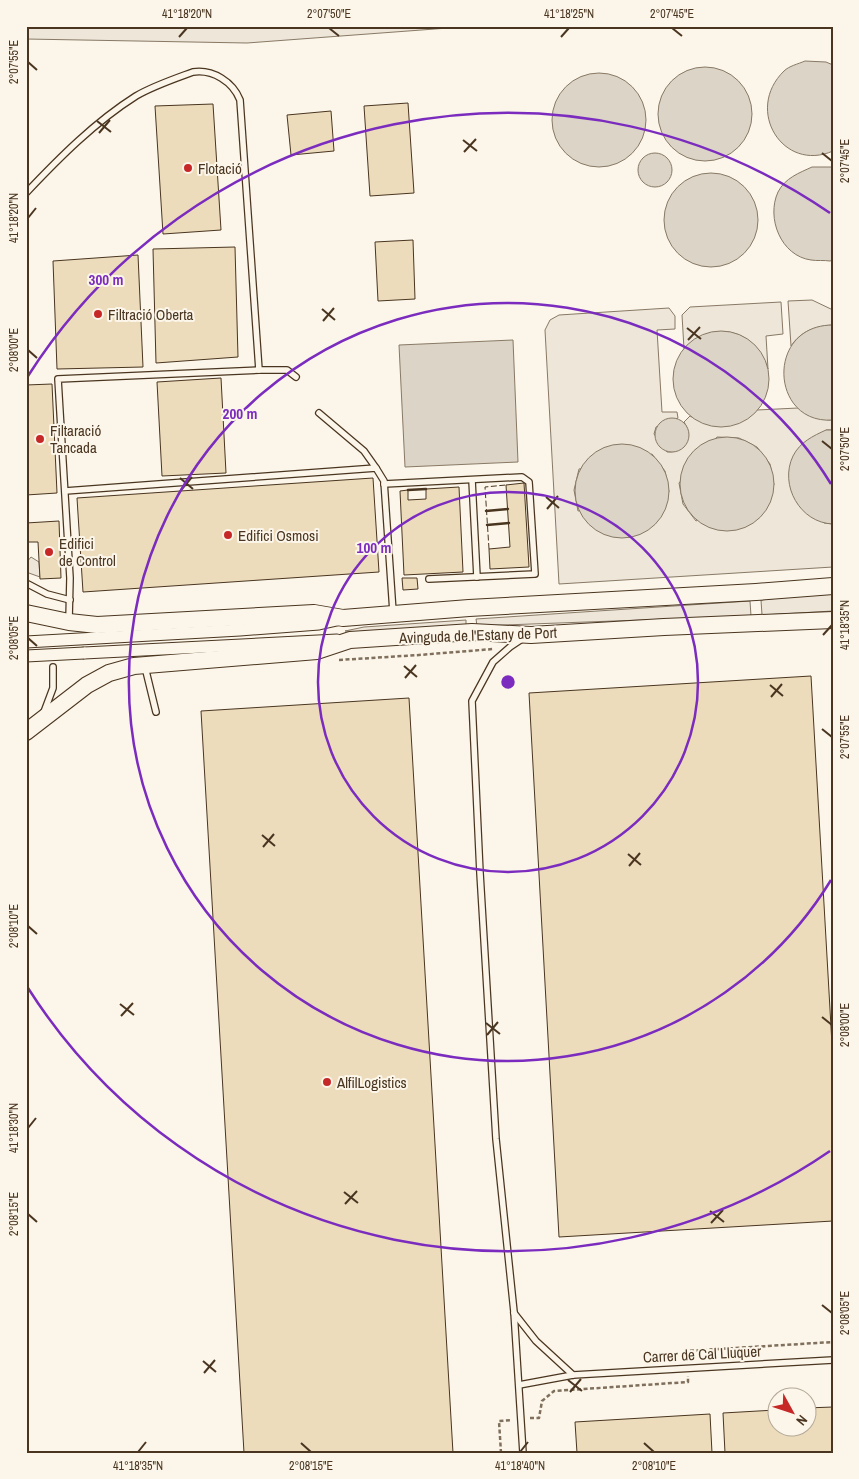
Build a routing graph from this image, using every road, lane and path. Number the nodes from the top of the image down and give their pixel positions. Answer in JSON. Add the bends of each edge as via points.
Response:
{"nodes":[{"id":1,"x":26,"y":193,"type":"edge"},
{"id":2,"x":259,"y":370,"type":"junction"},
{"id":3,"x":296,"y":377,"type":"dead end"},
{"id":4,"x":319,"y":414,"type":"dead end"},
{"id":5,"x":376,"y":468,"type":"junction"},
{"id":6,"x":472,"y":480,"type":"junction"},
{"id":7,"x":384,"y":484,"type":"junction"},
{"id":8,"x":65,"y":491,"type":"junction"},
{"id":9,"x":477,"y":577,"type":"junction"},
{"id":10,"x":429,"y":579,"type":"dead end"},
{"id":11,"x":26,"y":583,"type":"edge"},
{"id":12,"x":833,"y":586,"type":"edge"},
{"id":13,"x":70,"y":600,"type":"junction"},
{"id":14,"x":26,"y":613,"type":"edge"},
{"id":15,"x":393,"y":614,"type":"junction"},
{"id":16,"x":344,"y":618,"type":"junction"},
{"id":17,"x":833,"y":620,"type":"edge"},
{"id":18,"x":69,"y":622,"type":"junction"},
{"id":19,"x":531,"y":634,"type":"junction"},
{"id":20,"x":350,"y":640,"type":"junction"},
{"id":21,"x":27,"y":642,"type":"edge"},
{"id":22,"x":26,"y":656,"type":"edge"},
{"id":23,"x":144,"y":665,"type":"junction"},
{"id":24,"x":53,"y":668,"type":"dead end"},
{"id":25,"x":156,"y":712,"type":"dead end"},
{"id":26,"x":30,"y":730,"type":"edge"},
{"id":27,"x":514,"y":1312,"type":"junction"},
{"id":28,"x":833,"y":1360,"type":"edge"},
{"id":29,"x":573,"y":1375,"type":"junction"},
{"id":30,"x":519,"y":1385,"type":"junction"},
{"id":31,"x":521,"y":1419,"type":"junction"},
{"id":32,"x":501,"y":1453,"type":"edge"},
{"id":33,"x":523,"y":1453,"type":"edge"}],
"edges":[{"from":1,"to":2,"type":"lane","via":[[103,119],[138,95],[193,72],[209,72],[220,77],[240,100]]},
{"from":2,"to":3,"type":"lane","via":[[287,370]]},
{"from":2,"to":8,"type":"lane","via":[[58,380]]},
{"from":4,"to":5,"type":"lane","via":[[364,451]]},
{"from":5,"to":7,"type":"lane"},
{"from":5,"to":8,"type":"lane"},
{"from":6,"to":7,"type":"lane"},
{"from":6,"to":9,"type":"lane"},
{"from":6,"to":9,"type":"lane","via":[[522,477],[529,482],[535,574]]},
{"from":7,"to":15,"type":"lane"},
{"from":8,"to":13,"type":"lane"},
{"from":9,"to":10,"type":"lane"},
{"from":11,"to":13,"type":"lane","via":[[47,594]]},
{"from":12,"to":15,"type":"street","name":"Avinguda de l'Estany de Port"},
{"from":13,"to":18,"type":"lane"},
{"from":14,"to":18,"type":"street","name":"Avinguda de l'Estany de Port"},
{"from":15,"to":16,"type":"street","name":"Avinguda de l'Estany de Port"},
{"from":16,"to":18,"type":"street","name":"Avinguda de l'Estany de Port","via":[[314,614],[97,625]]},
{"from":16,"to":21,"type":"street","via":[[319,624],[259,629]]},
{"from":17,"to":19,"type":"street","name":"Avinguda de l'Estany de Port"},
{"from":19,"to":20,"type":"street","name":"Avinguda de l'Estany de Port","via":[[472,632]]},
{"from":19,"to":27,"type":"lane","via":[[493,662],[472,701],[496,1139]]},
{"from":20,"to":22,"type":"street","bridge":true},
{"from":20,"to":23,"type":"street","name":"Avinguda de l'Estany de Port","via":[[317,651]]},
{"from":23,"to":25,"type":"lane"},
{"from":23,"to":26,"type":"street","name":"Avinguda de l'Estany de Port","via":[[120,669],[98,678]]},
{"from":24,"to":26,"type":"lane","via":[[50,699]]},
{"from":27,"to":29,"type":"lane","via":[[536,1342]]},
{"from":27,"to":30,"type":"lane"},
{"from":28,"to":29,"type":"lane","name":"Carrer de Cal Lluquer"},
{"from":29,"to":30,"type":"lane","name":"Carrer de Cal Lluquer"},
{"from":30,"to":31,"type":"lane"},
{"from":31,"to":32,"type":"path","via":[[499,1421]]},
{"from":31,"to":33,"type":"lane"}]}
